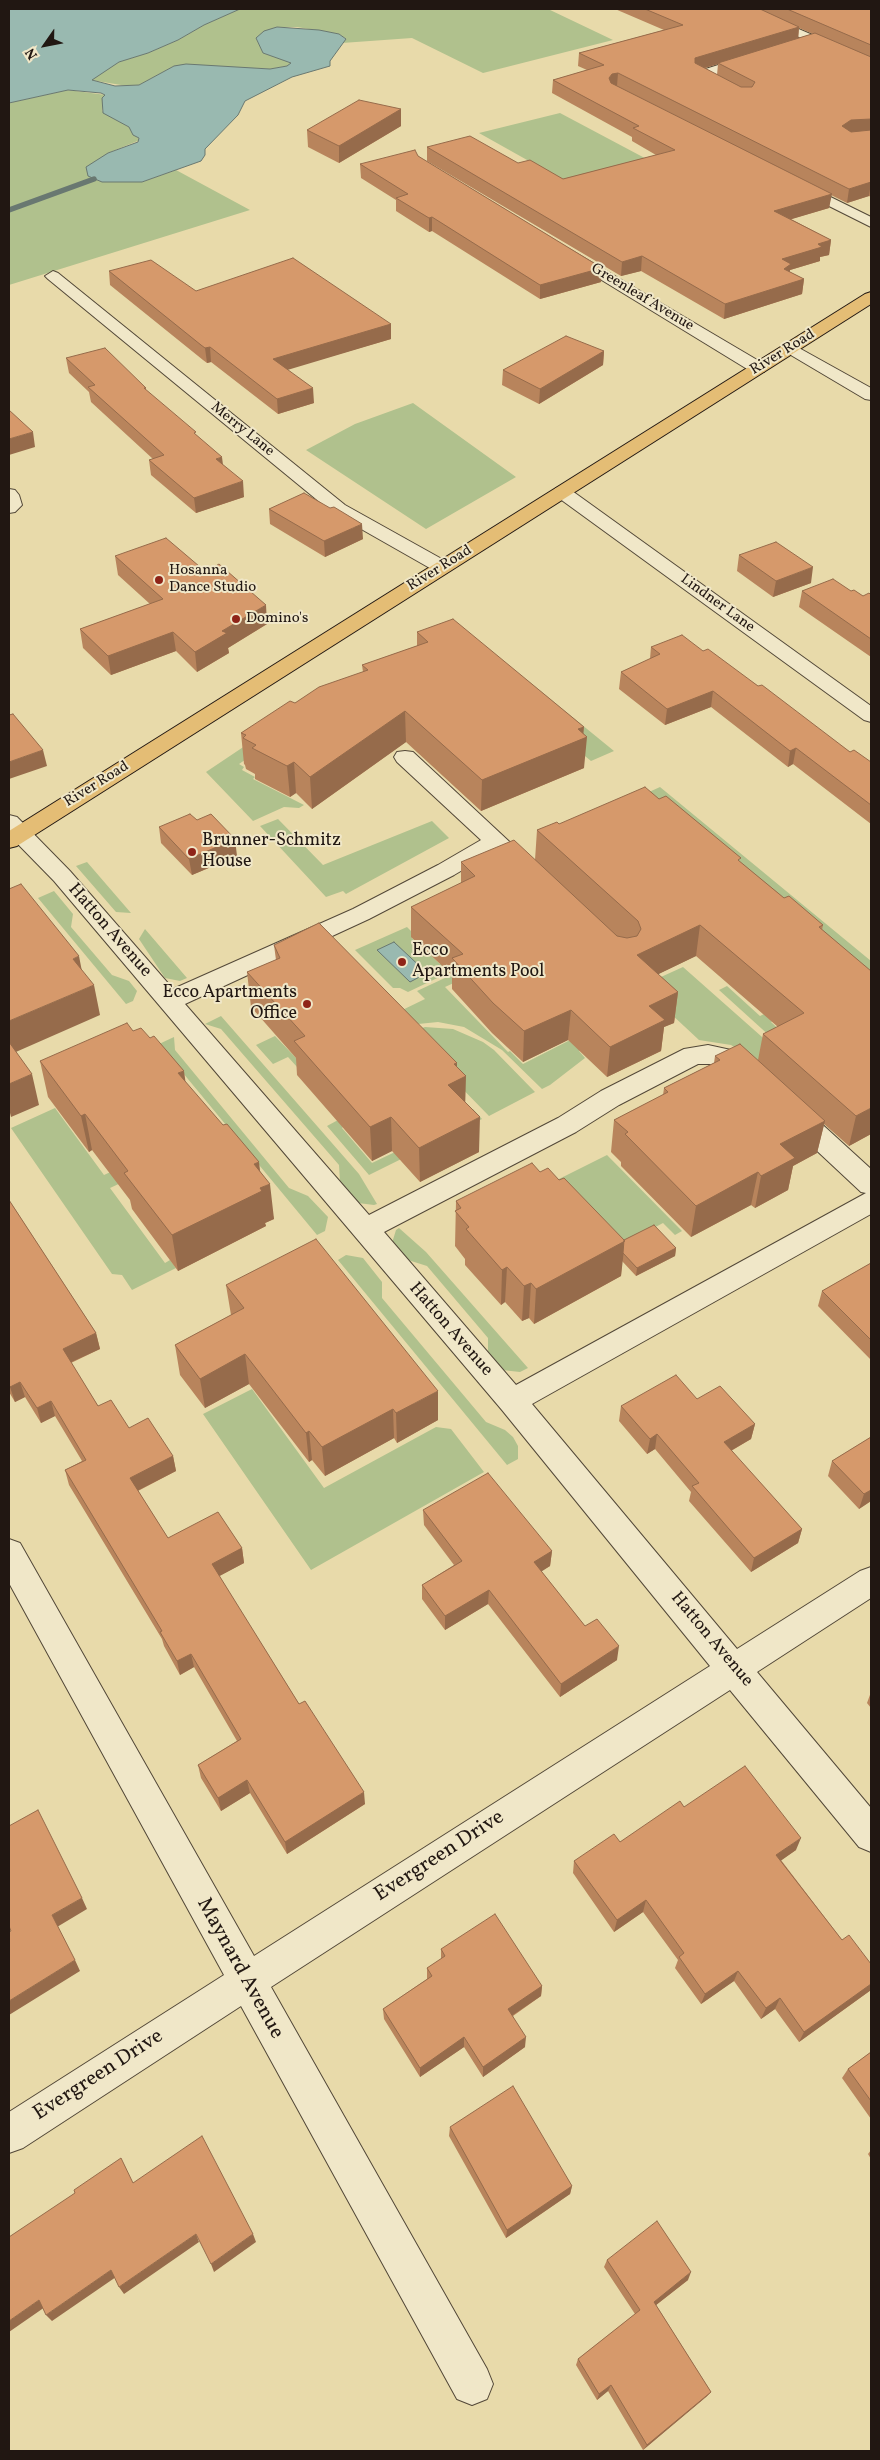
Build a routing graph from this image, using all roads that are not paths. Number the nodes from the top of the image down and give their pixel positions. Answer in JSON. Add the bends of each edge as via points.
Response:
{"nodes":[{"id":1,"x":742,"y":9,"type":"edge"},
{"id":2,"x":815,"y":40,"type":"junction"},
{"id":3,"x":796,"y":46,"type":"edge"},
{"id":4,"x":767,"y":54,"type":"edge"},
{"id":5,"x":871,"y":55,"type":"edge"},
{"id":6,"x":856,"y":59,"type":"junction"},
{"id":7,"x":871,"y":65,"type":"edge"},
{"id":8,"x":736,"y":92,"type":"edge"},
{"id":9,"x":783,"y":178,"type":"edge"},
{"id":10,"x":871,"y":223,"type":"edge"},
{"id":11,"x":557,"y":246,"type":"edge"},
{"id":12,"x":53,"y":276,"type":"dead end"},
{"id":13,"x":871,"y":297,"type":"edge"},
{"id":14,"x":790,"y":348,"type":"junction"},
{"id":15,"x":758,"y":368,"type":"junction"},
{"id":16,"x":871,"y":395,"type":"edge"},
{"id":17,"x":562,"y":492,"type":"junction"},
{"id":18,"x":9,"y":494,"type":"edge"},
{"id":19,"x":9,"y":508,"type":"edge"},
{"id":20,"x":442,"y":568,"type":"junction"},
{"id":21,"x":871,"y":716,"type":"edge"},
{"id":22,"x":405,"y":757,"type":"dead end"},
{"id":23,"x":12,"y":832,"type":"edge"},
{"id":24,"x":495,"y":841,"type":"junction"},
{"id":25,"x":524,"y":867,"type":"edge"},
{"id":26,"x":169,"y":1001,"type":"junction"},
{"id":27,"x":871,"y":1185,"type":"edge"},
{"id":28,"x":871,"y":1202,"type":"edge"},
{"id":29,"x":364,"y":1230,"type":"junction"},
{"id":30,"x":512,"y":1402,"type":"junction"},
{"id":31,"x":9,"y":1553,"type":"edge"},
{"id":32,"x":871,"y":1580,"type":"edge"},
{"id":33,"x":734,"y":1668,"type":"junction"},
{"id":34,"x":871,"y":1835,"type":"edge"},
{"id":35,"x":246,"y":1982,"type":"junction"},
{"id":36,"x":9,"y":2134,"type":"edge"},
{"id":37,"x":472,"y":2384,"type":"dead end"}],
"edges":[{"from":1,"to":2,"type":"street"},
{"from":2,"to":3,"type":"street"},
{"from":2,"to":6,"type":"street"},
{"from":4,"to":8,"type":"street","via":[[702,75]]},
{"from":5,"to":6,"type":"street"},
{"from":6,"to":7,"type":"street"},
{"from":9,"to":10,"type":"street"},
{"from":11,"to":15,"type":"street","name":"Greenleaf Avenue"},
{"from":12,"to":20,"type":"street","name":"Merry Lane","via":[[339,509]]},
{"from":13,"to":14,"type":"main road","name":"River Road"},
{"from":14,"to":15,"type":"main road","name":"River Road"},
{"from":14,"to":16,"type":"street"},
{"from":15,"to":17,"type":"main road","name":"River Road"},
{"from":17,"to":20,"type":"main road","name":"River Road"},
{"from":17,"to":21,"type":"street","name":"Lindner Lane"},
{"from":18,"to":19,"type":"street","via":[[13,499]]},
{"from":20,"to":23,"type":"main road","name":"River Road"},
{"from":22,"to":24,"type":"street"},
{"from":23,"to":26,"type":"street","name":"Hatton Avenue","via":[[62,876]]},
{"from":24,"to":25,"type":"street"},
{"from":24,"to":26,"type":"street","via":[[361,914]]},
{"from":26,"to":29,"type":"street","name":"Hatton Avenue"},
{"from":27,"to":29,"type":"street","via":[[736,1062],[722,1056],[694,1055]]},
{"from":28,"to":30,"type":"street"},
{"from":29,"to":30,"type":"street","name":"Hatton Avenue"},
{"from":30,"to":33,"type":"street","name":"Hatton Avenue"},
{"from":31,"to":35,"type":"street","name":"Maynard Avenue"},
{"from":32,"to":33,"type":"street","name":"Evergreen Drive"},
{"from":33,"to":34,"type":"street","name":"Hatton Avenue"},
{"from":33,"to":35,"type":"street","name":"Evergreen Drive"},
{"from":35,"to":36,"type":"street","name":"Evergreen Drive"},
{"from":35,"to":37,"type":"street","name":"Maynard Avenue"}]}
